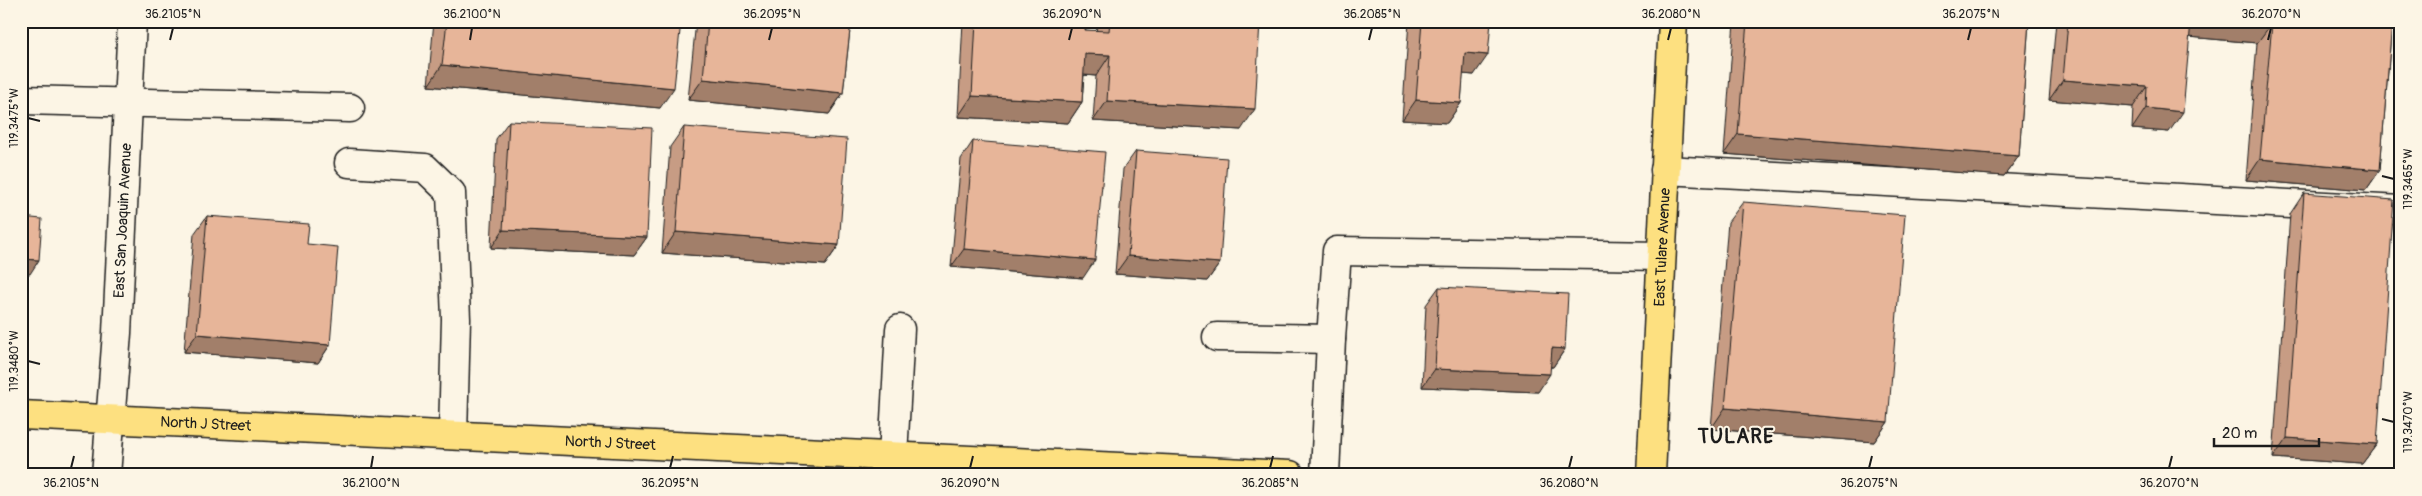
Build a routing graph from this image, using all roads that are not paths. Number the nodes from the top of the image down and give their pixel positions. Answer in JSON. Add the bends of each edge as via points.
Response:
{"nodes":[{"id":1,"x":132,"y":21,"type":"edge"},
{"id":2,"x":1673,"y":21,"type":"edge"},
{"id":3,"x":29,"y":100,"type":"edge"},
{"id":4,"x":128,"y":103,"type":"junction"},
{"id":5,"x":350,"y":108,"type":"dead end"},
{"id":6,"x":349,"y":163,"type":"dead end"},
{"id":7,"x":1665,"y":170,"type":"junction"},
{"id":8,"x":2401,"y":210,"type":"edge"},
{"id":9,"x":1661,"y":256,"type":"junction"},
{"id":10,"x":900,"y":329,"type":"dead end"},
{"id":11,"x":1217,"y":337,"type":"dead end"},
{"id":12,"x":1331,"y":339,"type":"junction"},
{"id":13,"x":21,"y":415,"type":"edge"},
{"id":14,"x":111,"y":419,"type":"junction"},
{"id":15,"x":453,"y":435,"type":"junction"},
{"id":16,"x":893,"y":456,"type":"junction"},
{"id":17,"x":106,"y":475,"type":"edge"},
{"id":18,"x":1290,"y":475,"type":"edge"},
{"id":19,"x":1325,"y":475,"type":"edge"},
{"id":20,"x":1651,"y":475,"type":"edge"}],
"edges":[{"from":1,"to":4,"type":"street","name":"East San Joaquin Avenue"},
{"from":2,"to":7,"type":"main road","name":"East Tulare Avenue"},
{"from":3,"to":4,"type":"street"},
{"from":4,"to":5,"type":"street"},
{"from":4,"to":14,"type":"street","name":"East San Joaquin Avenue"},
{"from":6,"to":15,"type":"street","via":[[425,168],[451,193],[456,319]]},
{"from":7,"to":8,"type":"street"},
{"from":7,"to":9,"type":"main road","name":"East Tulare Avenue"},
{"from":9,"to":12,"type":"street","via":[[1337,251]]},
{"from":9,"to":20,"type":"main road","name":"East Tulare Avenue"},
{"from":10,"to":16,"type":"street"},
{"from":11,"to":12,"type":"street"},
{"from":12,"to":19,"type":"street"},
{"from":13,"to":14,"type":"main road","name":"North J Street"},
{"from":14,"to":15,"type":"main road","name":"North J Street"},
{"from":14,"to":17,"type":"street","name":"East San Joaquin Avenue"},
{"from":15,"to":16,"type":"main road","name":"North J Street"},
{"from":16,"to":18,"type":"main road","name":"North J Street"}]}
